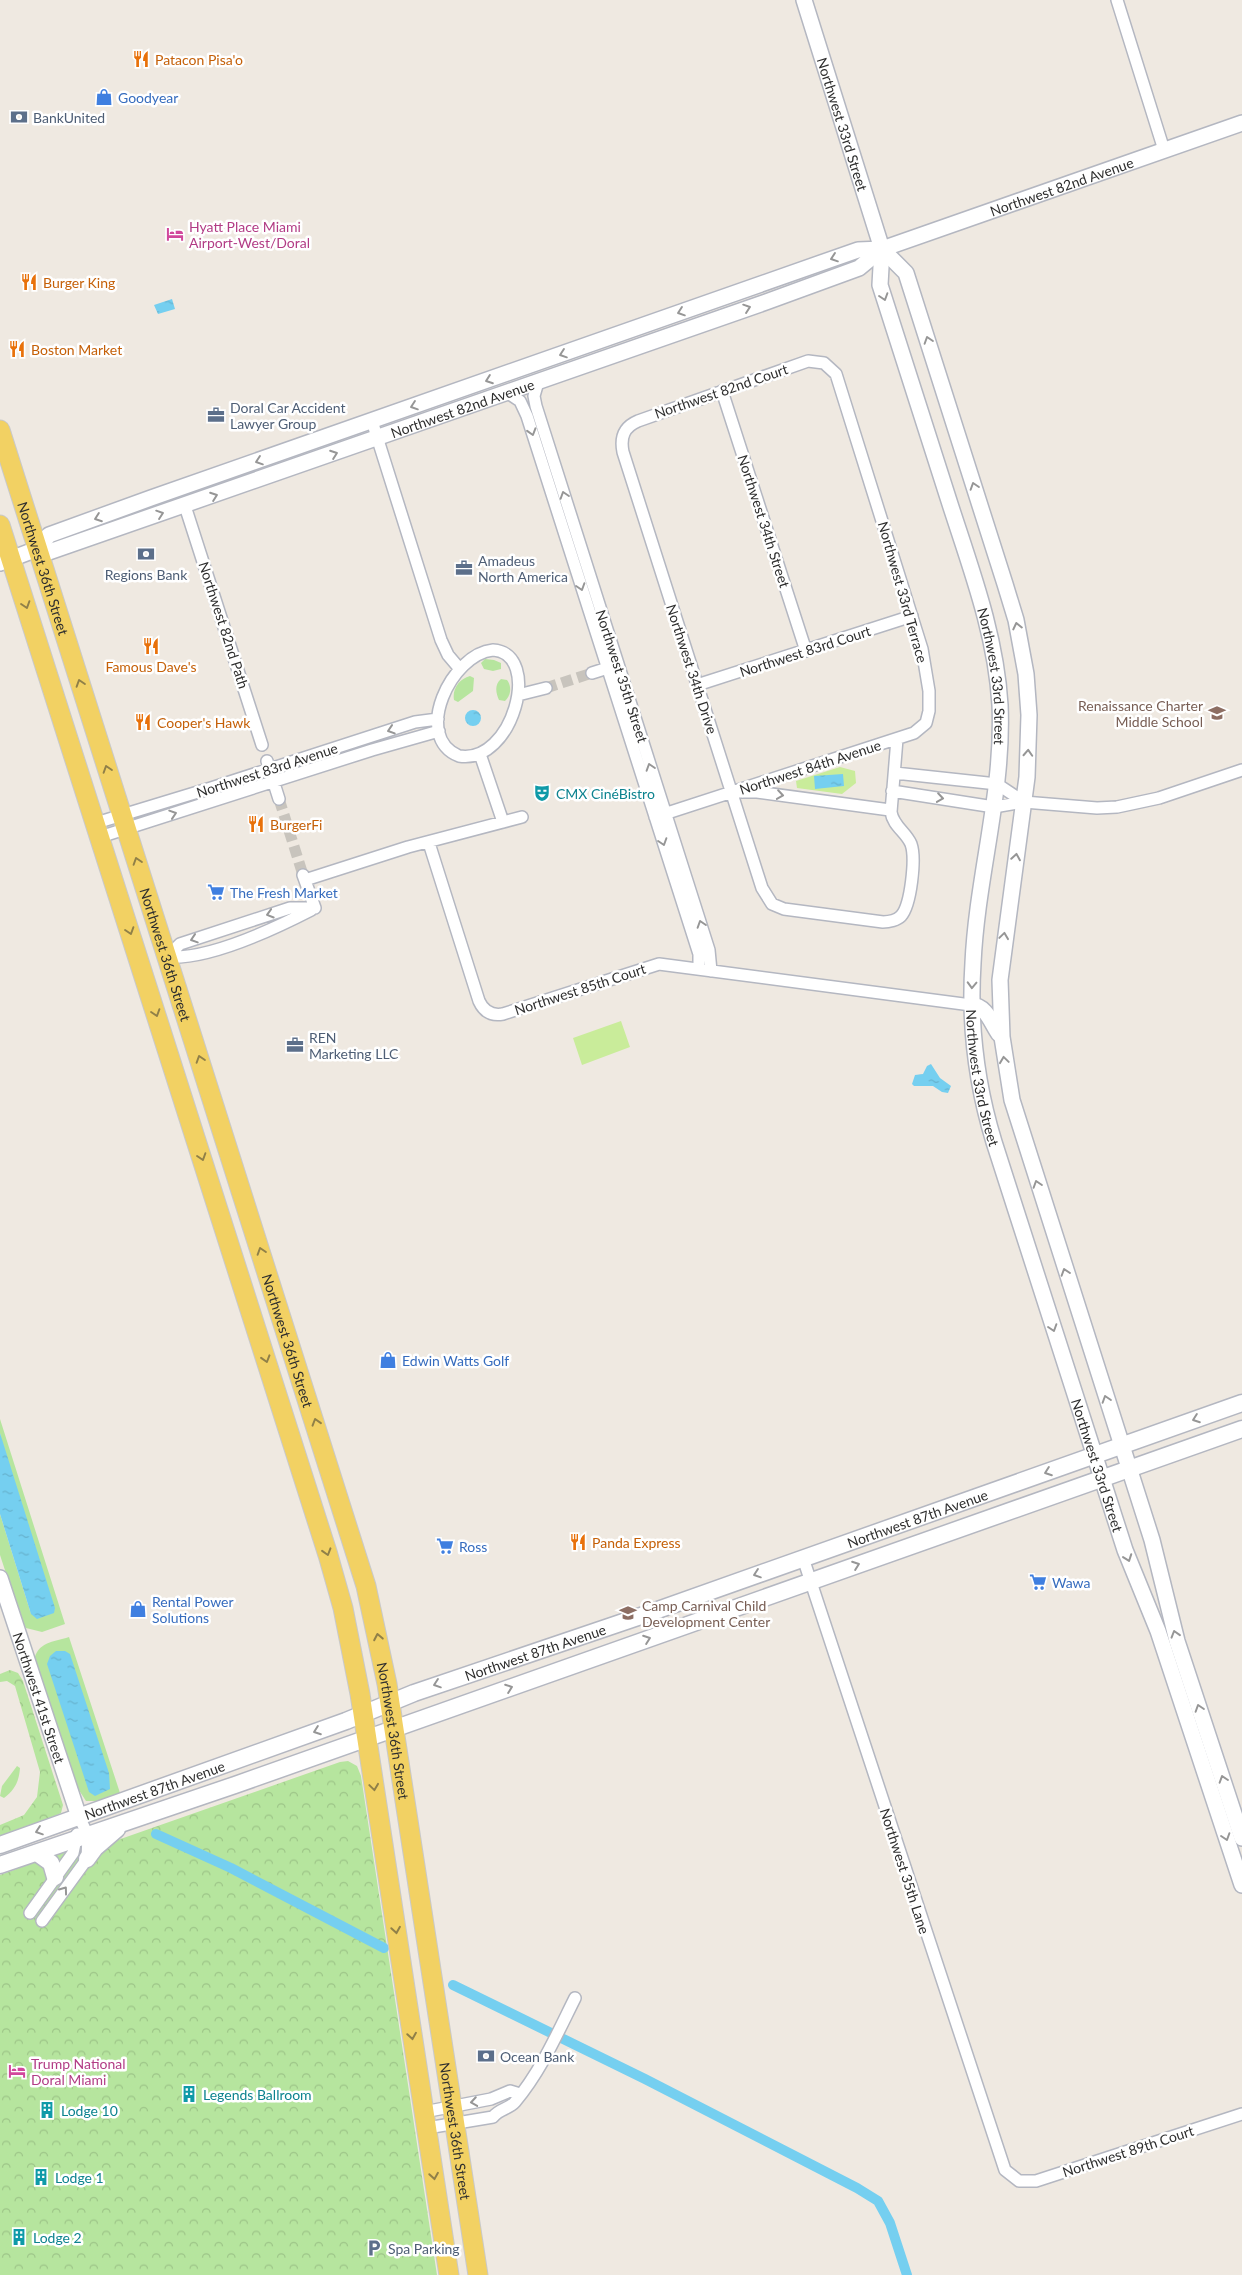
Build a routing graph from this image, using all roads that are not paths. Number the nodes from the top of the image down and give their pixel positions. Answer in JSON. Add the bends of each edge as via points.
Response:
{"nodes":[{"id":1,"x":804,"y":0,"type":"edge"},
{"id":2,"x":1117,"y":0,"type":"edge"},
{"id":3,"x":1242,"y":123,"type":"edge"},
{"id":4,"x":1164,"y":150,"type":"junction"},
{"id":5,"x":882,"y":249,"type":"junction"},
{"id":6,"x":719,"y":299,"type":"junction"},
{"id":7,"x":695,"y":327,"type":"junction"},
{"id":8,"x":824,"y":363,"type":"joint"},
{"id":9,"x":538,"y":382,"type":"junction"},
{"id":10,"x":722,"y":391,"type":"junction"},
{"id":11,"x":508,"y":393,"type":"junction"},
{"id":12,"x":372,"y":421,"type":"junction"},
{"id":13,"x":0,"y":430,"type":"edge"},
{"id":14,"x":623,"y":434,"type":"joint"},
{"id":15,"x":377,"y":439,"type":"junction"},
{"id":16,"x":285,"y":452,"type":"junction"},
{"id":17,"x":291,"y":469,"type":"junction"},
{"id":18,"x":208,"y":478,"type":"junction"},
{"id":19,"x":185,"y":506,"type":"junction"},
{"id":20,"x":566,"y":520,"type":"junction"},
{"id":21,"x":0,"y":525,"type":"edge"},
{"id":22,"x":37,"y":549,"type":"junction"},
{"id":23,"x":6,"y":560,"type":"edge"},
{"id":24,"x":912,"y":616,"type":"junction"},
{"id":25,"x":806,"y":651,"type":"junction"},
{"id":26,"x":613,"y":666,"type":"junction"},
{"id":27,"x":459,"y":668,"type":"junction"},
{"id":28,"x":592,"y":673,"type":"tunnel mouth"},
{"id":29,"x":697,"y":685,"type":"junction"},
{"id":30,"x":546,"y":688,"type":"tunnel mouth"},
{"id":31,"x":518,"y":695,"type":"junction"},
{"id":32,"x":439,"y":725,"type":"junction"},
{"id":33,"x":897,"y":739,"type":"junction"},
{"id":34,"x":262,"y":745,"type":"dead end"},
{"id":35,"x":480,"y":754,"type":"junction"},
{"id":36,"x":268,"y":765,"type":"junction"},
{"id":37,"x":1242,"y":770,"type":"edge"},
{"id":38,"x":895,"y":773,"type":"junction"},
{"id":39,"x":274,"y":782,"type":"junction"},
{"id":40,"x":997,"y":784,"type":"junction"},
{"id":41,"x":892,"y":791,"type":"junction"},
{"id":42,"x":732,"y":792,"type":"junction"},
{"id":43,"x":279,"y":799,"type":"tunnel mouth"},
{"id":44,"x":1024,"y":802,"type":"junction"},
{"id":45,"x":994,"y":807,"type":"junction"},
{"id":46,"x":890,"y":810,"type":"junction"},
{"id":47,"x":660,"y":815,"type":"junction"},
{"id":48,"x":522,"y":816,"type":"dead end"},
{"id":49,"x":124,"y":822,"type":"junction"},
{"id":50,"x":503,"y":822,"type":"junction"},
{"id":51,"x":98,"y":830,"type":"junction"},
{"id":52,"x":429,"y":843,"type":"junction"},
{"id":53,"x":315,"y":908,"type":"junction"},
{"id":54,"x":226,"y":929,"type":"junction"},
{"id":55,"x":231,"y":944,"type":"junction"},
{"id":56,"x":167,"y":957,"type":"junction"},
{"id":57,"x":141,"y":966,"type":"junction"},
{"id":58,"x":705,"y":970,"type":"junction"},
{"id":59,"x":971,"y":1005,"type":"junction"},
{"id":60,"x":1002,"y":1037,"type":"junction"},
{"id":61,"x":220,"y":1124,"type":"junction"},
{"id":62,"x":194,"y":1131,"type":"junction"},
{"id":63,"x":1242,"y":1403,"type":"edge"},
{"id":64,"x":1242,"y":1429,"type":"edge"},
{"id":65,"x":290,"y":1434,"type":"junction"},
{"id":66,"x":1121,"y":1446,"type":"junction"},
{"id":67,"x":1094,"y":1455,"type":"junction"},
{"id":68,"x":330,"y":1469,"type":"junction"},
{"id":69,"x":1128,"y":1470,"type":"junction"},
{"id":70,"x":1101,"y":1479,"type":"junction"},
{"id":71,"x":803,"y":1558,"type":"junction"},
{"id":72,"x":0,"y":1578,"type":"edge"},
{"id":73,"x":810,"y":1582,"type":"junction"},
{"id":74,"x":662,"y":1608,"type":"junction"},
{"id":75,"x":670,"y":1631,"type":"junction"},
{"id":76,"x":390,"y":1703,"type":"junction"},
{"id":77,"x":363,"y":1714,"type":"junction"},
{"id":78,"x":394,"y":1729,"type":"junction"},
{"id":79,"x":367,"y":1738,"type":"junction"},
{"id":80,"x":238,"y":1760,"type":"junction"},
{"id":81,"x":185,"y":1803,"type":"junction"},
{"id":82,"x":79,"y":1817,"type":"junction"},
{"id":83,"x":122,"y":1824,"type":"junction"},
{"id":84,"x":83,"y":1837,"type":"junction"},
{"id":85,"x":1242,"y":1838,"type":"edge"},
{"id":86,"x":0,"y":1844,"type":"edge"},
{"id":87,"x":37,"y":1852,"type":"junction"},
{"id":88,"x":87,"y":1859,"type":"junction"},
{"id":89,"x":0,"y":1865,"type":"edge"},
{"id":90,"x":386,"y":1865,"type":"junction"},
{"id":91,"x":1239,"y":1868,"type":"edge"},
{"id":92,"x":55,"y":1878,"type":"junction"},
{"id":93,"x":1242,"y":1885,"type":"edge"},
{"id":94,"x":392,"y":1902,"type":"junction"},
{"id":95,"x":420,"y":1902,"type":"junction"},
{"id":96,"x":30,"y":1913,"type":"dead end"},
{"id":97,"x":42,"y":1920,"type":"dead end"},
{"id":98,"x":424,"y":1929,"type":"junction"},
{"id":99,"x":575,"y":1998,"type":"dead end"},
{"id":100,"x":520,"y":2094,"type":"junction"},
{"id":101,"x":1242,"y":2114,"type":"edge"},
{"id":102,"x":453,"y":2115,"type":"junction"},
{"id":103,"x":425,"y":2120,"type":"junction"},
{"id":104,"x":1014,"y":2179,"type":"joint"},
{"id":105,"x":449,"y":2275,"type":"edge"},
{"id":106,"x":478,"y":2275,"type":"edge"}],
"edges":[{"from":1,"to":5,"type":"street","name":"Northwest 33rd Street"},
{"from":2,"to":4,"type":"street"},
{"from":3,"to":4,"type":"street","name":"Northwest 82nd Avenue"},
{"from":4,"to":5,"type":"street","name":"Northwest 82nd Avenue"},
{"from":5,"to":6,"type":"street","name":"Northwest 82nd Avenue","one_way":true,"via":[[858,250]]},
{"from":7,"to":5,"type":"street","name":"Northwest 82nd Avenue","one_way":true,"via":[[859,268]]},
{"from":5,"to":40,"type":"street","name":"Northwest 33rd Street","one_way":true,"via":[[880,285],[991,641],[1000,707]]},
{"from":44,"to":5,"type":"street","name":"Northwest 33rd Street","one_way":true,"via":[[1029,716],[1026,674],[1016,620],[906,273]]},
{"from":6,"to":7,"type":"street","via":[[713,311]]},
{"from":6,"to":12,"type":"street","name":"Northwest 82nd Avenue","one_way":true},
{"from":7,"to":9,"type":"street","name":"Northwest 82nd Avenue"},
{"from":8,"to":10,"type":"street","name":"Northwest 82nd Court","via":[[808,361]]},
{"from":8,"to":24,"type":"street","name":"Northwest 33rd Terrace","via":[[836,374]]},
{"from":9,"to":11,"type":"street","name":"Northwest 82nd Avenue"},
{"from":20,"to":9,"type":"street","name":"Northwest 35th Street","one_way":true,"via":[[536,406],[534,396]]},
{"from":10,"to":14,"type":"street","name":"Northwest 82nd Court","via":[[638,421]]},
{"from":10,"to":25,"type":"street","name":"Northwest 34th Street"},
{"from":11,"to":15,"type":"street","name":"Northwest 82nd Avenue"},
{"from":11,"to":20,"type":"street","name":"Northwest 35th Street","one_way":true,"via":[[520,401],[525,410]]},
{"from":12,"to":15,"type":"street"},
{"from":12,"to":16,"type":"street","name":"Northwest 82nd Avenue"},
{"from":13,"to":22,"type":"main road","name":"Northwest 36th Street"},
{"from":14,"to":29,"type":"street","name":"Northwest 34th Drive","via":[[623,452]]},
{"from":17,"to":15,"type":"street","name":"Northwest 82nd Avenue","one_way":true},
{"from":15,"to":27,"type":"street","via":[[441,640],[448,656]]},
{"from":16,"to":17,"type":"street"},
{"from":16,"to":18,"type":"street","name":"Northwest 82nd Avenue","one_way":true},
{"from":19,"to":17,"type":"street","name":"Northwest 82nd Avenue","one_way":true},
{"from":18,"to":19,"type":"street","via":[[199,490],[190,495]]},
{"from":18,"to":22,"type":"street","name":"Northwest 82nd Avenue","one_way":true,"via":[[49,536]]},
{"from":22,"to":19,"type":"street","name":"Northwest 82nd Avenue","one_way":true,"via":[[49,552]]},
{"from":19,"to":34,"type":"street","name":"Northwest 82nd Path"},
{"from":20,"to":26,"type":"street","name":"Northwest 35th Street"},
{"from":21,"to":23,"type":"main road","name":"Northwest 36th Street"},
{"from":22,"to":23,"type":"street","name":"Northwest 82nd Avenue"},
{"from":49,"to":22,"type":"main road","name":"Northwest 36th Street","one_way":true},
{"from":23,"to":51,"type":"main road","name":"Northwest 36th Street","one_way":true},
{"from":24,"to":25,"type":"street","name":"Northwest 83rd Court"},
{"from":24,"to":33,"type":"street","name":"Northwest 33rd Terrace","via":[[923,657],[929,711],[923,727]]},
{"from":25,"to":29,"type":"street","name":"Northwest 83rd Court"},
{"from":26,"to":28,"type":"street"},
{"from":26,"to":47,"type":"street","name":"Northwest 35th Street"},
{"from":27,"to":31,"type":"street","via":[[475,655],[488,650],[501,652],[510,658],[514,666]]},
{"from":27,"to":32,"type":"street","via":[[443,694]]},
{"from":29,"to":42,"type":"street","name":"Northwest 34th Drive"},
{"from":30,"to":31,"type":"street"},
{"from":31,"to":35,"type":"street","via":[[504,731],[492,746]]},
{"from":32,"to":35,"type":"street","via":[[444,745],[456,755]]},
{"from":32,"to":36,"type":"street","name":"Northwest 83rd Avenue","one_way":true,"via":[[415,722]]},
{"from":32,"to":39,"type":"street","name":"Northwest 83rd Avenue"},
{"from":33,"to":38,"type":"street"},
{"from":33,"to":42,"type":"street","name":"Northwest 84th Avenue"},
{"from":35,"to":50,"type":"street"},
{"from":36,"to":39,"type":"street"},
{"from":36,"to":49,"type":"street","name":"Northwest 83rd Avenue"},
{"from":37,"to":44,"type":"street","via":[[1170,795],[1117,807]]},
{"from":38,"to":40,"type":"street"},
{"from":38,"to":41,"type":"street"},
{"from":39,"to":43,"type":"street"},
{"from":49,"to":39,"type":"street","name":"Northwest 83rd Avenue","one_way":true},
{"from":40,"to":44,"type":"street"},
{"from":40,"to":45,"type":"street","name":"Northwest 33rd Street"},
{"from":41,"to":45,"type":"street","one_way":true},
{"from":41,"to":46,"type":"street"},
{"from":42,"to":46,"type":"street","name":"Northwest 84th Avenue","one_way":true,"via":[[757,792]]},
{"from":42,"to":46,"type":"street","name":"Northwest 34th Drive","via":[[762,888],[770,902],[784,909],[883,922],[901,916],[906,908],[914,860],[910,842],[894,822]]},
{"from":42,"to":47,"type":"street"},
{"from":44,"to":45,"type":"street"},
{"from":60,"to":44,"type":"street","name":"Northwest 33rd Street","one_way":true,"via":[[1002,952]]},
{"from":45,"to":59,"type":"street","name":"Northwest 33rd Street","one_way":true,"via":[[973,954]]},
{"from":47,"to":58,"type":"street","name":"Northwest 35th Street"},
{"from":48,"to":50,"type":"street"},
{"from":49,"to":51,"type":"street","name":"Northwest 83rd Avenue"},
{"from":56,"to":49,"type":"main road","name":"Northwest 36th Street","one_way":true},
{"from":50,"to":52,"type":"street"},
{"from":51,"to":57,"type":"main road","name":"Northwest 36th Street","one_way":true},
{"from":52,"to":53,"type":"street","via":[[304,878]]},
{"from":52,"to":58,"type":"street","name":"Northwest 85th Court","via":[[479,1001],[489,1013],[503,1014],[659,964]]},
{"from":53,"to":54,"type":"street","one_way":true,"via":[[290,908]]},
{"from":53,"to":55,"type":"street"},
{"from":54,"to":55,"type":"street"},
{"from":54,"to":56,"type":"street","one_way":true,"via":[[180,944]]},
{"from":55,"to":56,"type":"street","via":[[185,958]]},
{"from":56,"to":57,"type":"main road"},
{"from":61,"to":56,"type":"main road","name":"Northwest 36th Street","one_way":true},
{"from":57,"to":62,"type":"main road","name":"Northwest 36th Street","one_way":true},
{"from":58,"to":59,"type":"street","name":"Northwest 85th Court"},
{"from":59,"to":60,"type":"street","via":[[985,1012]]},
{"from":59,"to":67,"type":"street","name":"Northwest 33rd Street","one_way":true,"via":[[977,1069],[992,1133]]},
{"from":66,"to":60,"type":"street","name":"Northwest 33rd Street","one_way":true,"via":[[1018,1124],[1006,1073]]},
{"from":61,"to":62,"type":"main road"},
{"from":68,"to":61,"type":"main road","name":"Northwest 36th Street","one_way":true},
{"from":62,"to":65,"type":"main road","name":"Northwest 36th Street","one_way":true},
{"from":63,"to":66,"type":"main road","name":"Northwest 87th Avenue","one_way":true},
{"from":64,"to":69,"type":"main road","name":"Northwest 87th Avenue"},
{"from":65,"to":68,"type":"main road","via":[[315,1467]]},
{"from":65,"to":77,"type":"main road","name":"Northwest 36th Street","one_way":true,"via":[[340,1595]]},
{"from":66,"to":67,"type":"main road","name":"Northwest 87th Avenue"},
{"from":66,"to":69,"type":"street","name":"Northwest 33rd Street"},
{"from":67,"to":70,"type":"street","name":"Northwest 33rd Street"},
{"from":67,"to":71,"type":"main road","name":"Northwest 87th Avenue","one_way":true},
{"from":76,"to":68,"type":"main road","name":"Northwest 36th Street","one_way":true,"via":[[366,1586]]},
{"from":69,"to":70,"type":"main road","name":"Northwest 87th Avenue"},
{"from":85,"to":69,"type":"street","name":"Northwest 33rd Street","one_way":true,"via":[[1172,1625],[1152,1540]]},
{"from":73,"to":70,"type":"main road","name":"Northwest 87th Avenue","one_way":true},
{"from":70,"to":91,"type":"street","name":"Northwest 33rd Street","one_way":true,"via":[[1132,1569],[1160,1636]]},
{"from":71,"to":73,"type":"street","name":"Northwest 35th Lane"},
{"from":71,"to":74,"type":"main road","name":"Northwest 87th Avenue","one_way":true},
{"from":72,"to":82,"type":"street","name":"Northwest 41st Street"},
{"from":73,"to":75,"type":"main road","name":"Northwest 87th Avenue"},
{"from":73,"to":104,"type":"street","name":"Northwest 35th Lane","via":[[1000,2161]]},
{"from":74,"to":75,"type":"main road"},
{"from":74,"to":76,"type":"main road","name":"Northwest 87th Avenue","one_way":true},
{"from":78,"to":75,"type":"main road","name":"Northwest 87th Avenue","one_way":true},
{"from":76,"to":77,"type":"main road","name":"Northwest 87th Avenue"},
{"from":76,"to":78,"type":"main road","name":"Northwest 36th Street"},
{"from":77,"to":79,"type":"main road","name":"Northwest 36th Street"},
{"from":77,"to":80,"type":"main road","name":"Northwest 87th Avenue","one_way":true},
{"from":78,"to":79,"type":"main road","name":"Northwest 87th Avenue"},
{"from":78,"to":95,"type":"main road","name":"Northwest 36th Street"},
{"from":79,"to":81,"type":"main road","name":"Northwest 87th Avenue"},
{"from":79,"to":90,"type":"main road","name":"Northwest 36th Street","one_way":true},
{"from":80,"to":81,"type":"main road","via":[[230,1772],[207,1781]]},
{"from":80,"to":82,"type":"main road","name":"Northwest 87th Avenue"},
{"from":81,"to":83,"type":"main road","name":"Northwest 87th Avenue"},
{"from":82,"to":84,"type":"street","name":"Northwest 41st Street"},
{"from":82,"to":86,"type":"main road","name":"Northwest 87th Avenue","one_way":true},
{"from":83,"to":84,"type":"main road","name":"Northwest 87th Avenue"},
{"from":83,"to":88,"type":"main road"},
{"from":84,"to":87,"type":"main road","name":"Northwest 87th Avenue"},
{"from":84,"to":88,"type":"street","name":"Northwest 41st Street"},
{"from":84,"to":92,"type":"street","name":"Northwest 41st Street"},
{"from":87,"to":89,"type":"main road","name":"Northwest 87th Avenue"},
{"from":87,"to":92,"type":"main road","via":[[50,1863]]},
{"from":97,"to":88,"type":"street","one_way":true},
{"from":90,"to":94,"type":"main road","name":"Northwest 36th Street"},
{"from":90,"to":95,"type":"main road","via":[[404,1890]]},
{"from":91,"to":93,"type":"street","name":"Northwest 33rd Street"},
{"from":92,"to":96,"type":"street","name":"Northwest 41st Street"},
{"from":94,"to":98,"type":"main road","via":[[406,1908]]},
{"from":94,"to":103,"type":"main road","name":"Northwest 36th Street","one_way":true},
{"from":95,"to":98,"type":"main road","name":"Northwest 36th Street"},
{"from":98,"to":102,"type":"main road","name":"Northwest 36th Street"},
{"from":99,"to":100,"type":"street","via":[[534,2077]]},
{"from":100,"to":102,"type":"street","one_way":true,"via":[[510,2092]]},
{"from":100,"to":102,"type":"street","via":[[514,2104],[493,2116]]},
{"from":101,"to":104,"type":"street","name":"Northwest 89th Court","via":[[1036,2181]]},
{"from":102,"to":103,"type":"street"},
{"from":102,"to":103,"type":"street"},
{"from":102,"to":106,"type":"main road","name":"Northwest 36th Street"},
{"from":103,"to":105,"type":"main road","name":"Northwest 36th Street","one_way":true}]}
